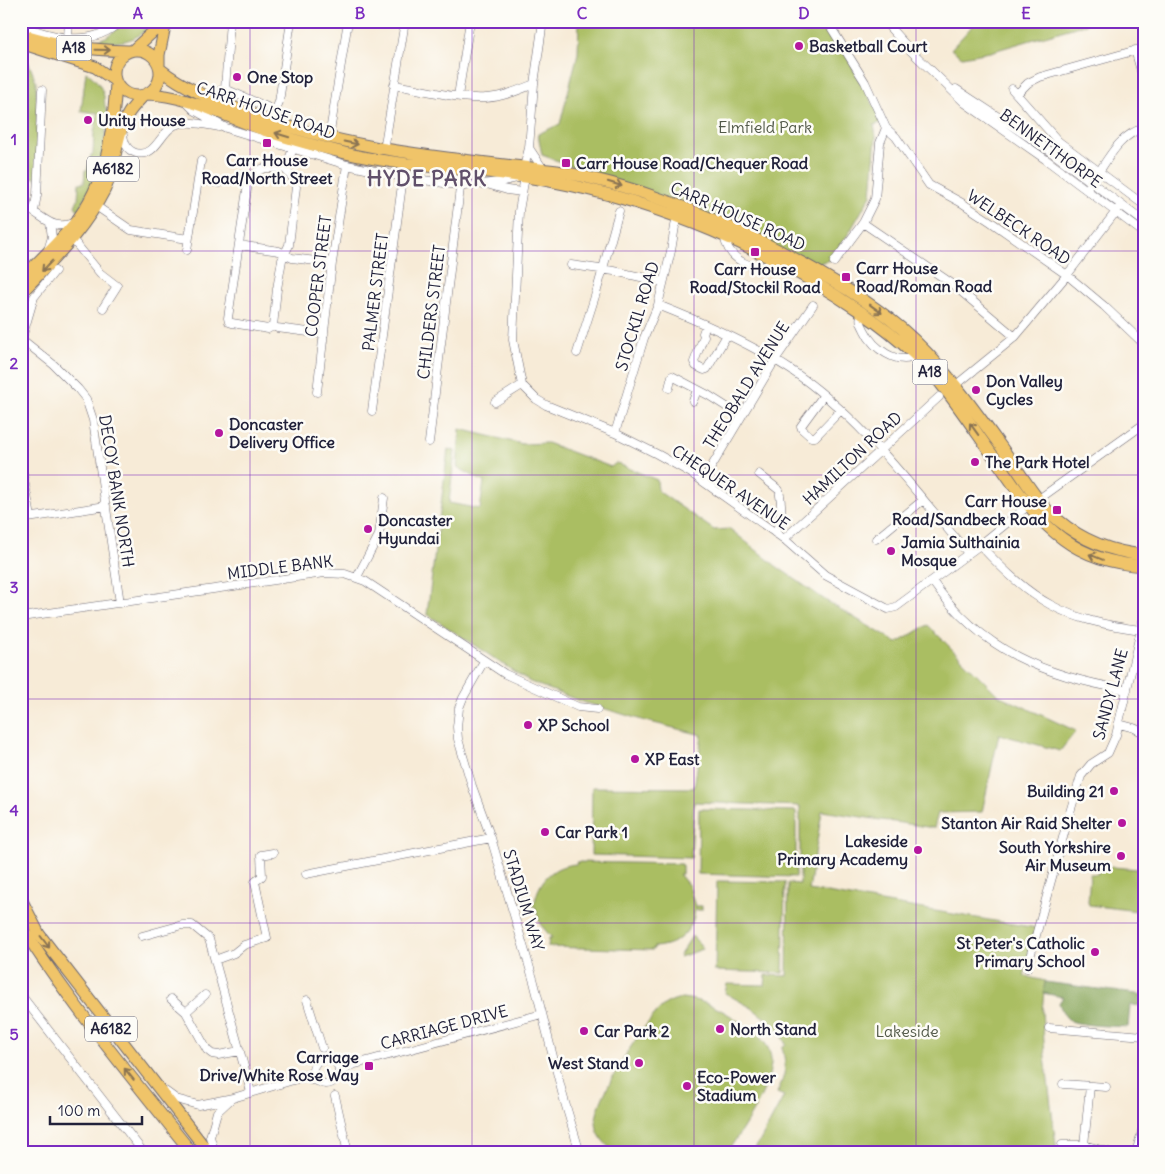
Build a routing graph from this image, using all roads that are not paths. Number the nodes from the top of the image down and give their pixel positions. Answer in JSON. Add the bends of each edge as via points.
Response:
{"nodes":[{"id":1,"x":69,"y":21,"type":"edge"},
{"id":2,"x":121,"y":21,"type":"edge"},
{"id":3,"x":157,"y":21,"type":"edge"},
{"id":4,"x":166,"y":21,"type":"edge"},
{"id":5,"x":230,"y":21,"type":"edge"},
{"id":6,"x":291,"y":21,"type":"edge"},
{"id":7,"x":348,"y":21,"type":"edge"},
{"id":8,"x":405,"y":21,"type":"edge"},
{"id":9,"x":470,"y":21,"type":"edge"},
{"id":10,"x":543,"y":21,"type":"edge"},
{"id":11,"x":827,"y":21,"type":"edge"},
{"id":12,"x":884,"y":21,"type":"edge"},
{"id":13,"x":21,"y":26,"type":"edge"},
{"id":14,"x":21,"y":34,"type":"edge"},
{"id":15,"x":68,"y":37,"type":"junction"},
{"id":16,"x":21,"y":43,"type":"edge"},
{"id":17,"x":1144,"y":48,"type":"edge"},
{"id":18,"x":131,"y":50,"type":"junction"},
{"id":19,"x":1135,"y":50,"type":"junction"},
{"id":20,"x":160,"y":67,"type":"junction"},
{"id":21,"x":1144,"y":80,"type":"edge"},
{"id":22,"x":115,"y":81,"type":"junction"},
{"id":23,"x":944,"y":82,"type":"junction"},
{"id":24,"x":534,"y":84,"type":"junction"},
{"id":25,"x":394,"y":85,"type":"junction"},
{"id":26,"x":42,"y":90,"type":"dead end"},
{"id":27,"x":225,"y":90,"type":"junction"},
{"id":28,"x":146,"y":95,"type":"junction"},
{"id":29,"x":207,"y":96,"type":"junction"},
{"id":30,"x":458,"y":96,"type":"junction"},
{"id":31,"x":182,"y":99,"type":"junction"},
{"id":32,"x":196,"y":111,"type":"junction"},
{"id":33,"x":274,"y":114,"type":"junction"},
{"id":34,"x":189,"y":123,"type":"junction"},
{"id":35,"x":282,"y":125,"type":"junction"},
{"id":36,"x":122,"y":128,"type":"junction"},
{"id":37,"x":226,"y":128,"type":"junction"},
{"id":38,"x":886,"y":128,"type":"junction"},
{"id":39,"x":1144,"y":128,"type":"edge"},
{"id":40,"x":329,"y":138,"type":"junction"},
{"id":41,"x":1058,"y":141,"type":"junction"},
{"id":42,"x":529,"y":148,"type":"junction"},
{"id":43,"x":293,"y":149,"type":"junction"},
{"id":44,"x":384,"y":150,"type":"junction"},
{"id":45,"x":1050,"y":152,"type":"junction"},
{"id":46,"x":201,"y":161,"type":"dead end"},
{"id":47,"x":347,"y":164,"type":"junction"},
{"id":48,"x":285,"y":169,"type":"junction"},
{"id":49,"x":543,"y":169,"type":"junction"},
{"id":50,"x":1100,"y":172,"type":"junction"},
{"id":51,"x":524,"y":174,"type":"junction"},
{"id":52,"x":403,"y":177,"type":"junction"},
{"id":53,"x":198,"y":180,"type":"junction"},
{"id":54,"x":1092,"y":182,"type":"junction"},
{"id":55,"x":220,"y":183,"type":"dead end"},
{"id":56,"x":488,"y":184,"type":"junction"},
{"id":57,"x":459,"y":185,"type":"junction"},
{"id":58,"x":1086,"y":190,"type":"junction"},
{"id":59,"x":522,"y":192,"type":"junction"},
{"id":60,"x":21,"y":206,"type":"edge"},
{"id":61,"x":96,"y":206,"type":"junction"},
{"id":62,"x":1144,"y":206,"type":"edge"},
{"id":63,"x":1118,"y":208,"type":"junction"},
{"id":64,"x":34,"y":211,"type":"junction"},
{"id":65,"x":618,"y":211,"type":"dead end"},
{"id":66,"x":677,"y":211,"type":"junction"},
{"id":67,"x":75,"y":222,"type":"junction"},
{"id":68,"x":1144,"y":222,"type":"edge"},
{"id":69,"x":50,"y":223,"type":"junction"},
{"id":70,"x":863,"y":223,"type":"junction"},
{"id":71,"x":1144,"y":233,"type":"edge"},
{"id":72,"x":188,"y":239,"type":"junction"},
{"id":73,"x":73,"y":240,"type":"junction"},
{"id":74,"x":239,"y":245,"type":"junction"},
{"id":75,"x":187,"y":250,"type":"dead end"},
{"id":76,"x":47,"y":252,"type":"junction"},
{"id":77,"x":286,"y":253,"type":"junction"},
{"id":78,"x":834,"y":262,"type":"dead end"},
{"id":79,"x":332,"y":263,"type":"junction"},
{"id":80,"x":571,"y":266,"type":"dead end"},
{"id":81,"x":602,"y":270,"type":"junction"},
{"id":82,"x":55,"y":271,"type":"dead end"},
{"id":83,"x":1067,"y":276,"type":"junction"},
{"id":84,"x":21,"y":279,"type":"edge"},
{"id":85,"x":663,"y":282,"type":"junction"},
{"id":86,"x":21,"y":293,"type":"edge"},
{"id":87,"x":658,"y":305,"type":"junction"},
{"id":88,"x":813,"y":305,"type":"dead end"},
{"id":89,"x":103,"y":308,"type":"dead end"},
{"id":90,"x":862,"y":313,"type":"junction"},
{"id":91,"x":706,"y":325,"type":"junction"},
{"id":92,"x":273,"y":326,"type":"junction"},
{"id":93,"x":324,"y":334,"type":"junction"},
{"id":94,"x":727,"y":335,"type":"junction"},
{"id":95,"x":1015,"y":337,"type":"junction"},
{"id":96,"x":1144,"y":344,"type":"edge"},
{"id":97,"x":577,"y":353,"type":"dead end"},
{"id":98,"x":916,"y":356,"type":"junction"},
{"id":99,"x":775,"y":360,"type":"junction"},
{"id":100,"x":522,"y":385,"type":"junction"},
{"id":101,"x":956,"y":385,"type":"junction"},
{"id":102,"x":669,"y":388,"type":"dead end"},
{"id":103,"x":697,"y":390,"type":"junction"},
{"id":104,"x":317,"y":392,"type":"dead end"},
{"id":105,"x":823,"y":396,"type":"junction"},
{"id":106,"x":939,"y":397,"type":"dead end"},
{"id":107,"x":693,"y":401,"type":"dead end"},
{"id":108,"x":495,"y":402,"type":"dead end"},
{"id":109,"x":841,"y":410,"type":"junction"},
{"id":110,"x":372,"y":411,"type":"dead end"},
{"id":111,"x":741,"y":416,"type":"junction"},
{"id":112,"x":1144,"y":424,"type":"edge"},
{"id":113,"x":615,"y":433,"type":"junction"},
{"id":114,"x":429,"y":442,"type":"dead end"},
{"id":115,"x":880,"y":450,"type":"junction"},
{"id":116,"x":21,"y":463,"type":"edge"},
{"id":117,"x":758,"y":474,"type":"dead end"},
{"id":118,"x":703,"y":481,"type":"junction"},
{"id":119,"x":384,"y":498,"type":"dead end"},
{"id":120,"x":923,"y":500,"type":"junction"},
{"id":121,"x":1034,"y":502,"type":"junction"},
{"id":122,"x":106,"y":506,"type":"junction"},
{"id":123,"x":31,"y":517,"type":"junction"},
{"id":124,"x":21,"y":519,"type":"edge"},
{"id":125,"x":776,"y":533,"type":"junction"},
{"id":126,"x":784,"y":539,"type":"junction"},
{"id":127,"x":876,"y":539,"type":"dead end"},
{"id":128,"x":980,"y":545,"type":"junction"},
{"id":129,"x":968,"y":553,"type":"junction"},
{"id":130,"x":1144,"y":555,"type":"edge"},
{"id":131,"x":1144,"y":566,"type":"edge"},
{"id":132,"x":357,"y":577,"type":"junction"},
{"id":133,"x":932,"y":581,"type":"junction"},
{"id":134,"x":120,"y":603,"type":"junction"},
{"id":135,"x":21,"y":617,"type":"edge"},
{"id":136,"x":1144,"y":617,"type":"edge"},
{"id":137,"x":1141,"y":630,"type":"junction"},
{"id":138,"x":484,"y":662,"type":"junction"},
{"id":139,"x":1127,"y":690,"type":"junction"},
{"id":140,"x":597,"y":709,"type":"dead end"},
{"id":141,"x":1119,"y":724,"type":"junction"},
{"id":142,"x":1144,"y":733,"type":"edge"},
{"id":143,"x":490,"y":838,"type":"junction"},
{"id":144,"x":274,"y":852,"type":"dead end"},
{"id":145,"x":306,"y":874,"type":"dead end"},
{"id":146,"x":21,"y":899,"type":"edge"},
{"id":147,"x":21,"y":925,"type":"edge"},
{"id":148,"x":142,"y":936,"type":"dead end"},
{"id":149,"x":214,"y":960,"type":"junction"},
{"id":150,"x":1027,"y":968,"type":"dead end"},
{"id":151,"x":21,"y":995,"type":"edge"},
{"id":152,"x":205,"y":995,"type":"dead end"},
{"id":153,"x":171,"y":999,"type":"dead end"},
{"id":154,"x":307,"y":1000,"type":"dead end"},
{"id":155,"x":186,"y":1012,"type":"junction"},
{"id":156,"x":542,"y":1014,"type":"junction"},
{"id":157,"x":1049,"y":1028,"type":"dead end"},
{"id":158,"x":1144,"y":1036,"type":"edge"},
{"id":159,"x":322,"y":1048,"type":"junction"},
{"id":160,"x":240,"y":1051,"type":"junction"},
{"id":161,"x":329,"y":1058,"type":"junction"},
{"id":162,"x":320,"y":1059,"type":"junction"},
{"id":163,"x":337,"y":1063,"type":"junction"},
{"id":164,"x":352,"y":1065,"type":"junction"},
{"id":165,"x":313,"y":1072,"type":"junction"},
{"id":166,"x":340,"y":1073,"type":"junction"},
{"id":167,"x":300,"y":1078,"type":"junction"},
{"id":168,"x":317,"y":1081,"type":"junction"},
{"id":169,"x":335,"y":1081,"type":"junction"},
{"id":170,"x":154,"y":1082,"type":"junction"},
{"id":171,"x":1063,"y":1084,"type":"dead end"},
{"id":172,"x":325,"y":1085,"type":"junction"},
{"id":173,"x":1090,"y":1086,"type":"junction"},
{"id":174,"x":1106,"y":1087,"type":"dead end"},
{"id":175,"x":251,"y":1092,"type":"junction"},
{"id":176,"x":335,"y":1096,"type":"junction"},
{"id":177,"x":233,"y":1098,"type":"junction"},
{"id":178,"x":1144,"y":1124,"type":"edge"},
{"id":179,"x":1062,"y":1145,"type":"dead end"},
{"id":180,"x":1084,"y":1146,"type":"junction"},
{"id":181,"x":144,"y":1153,"type":"edge"},
{"id":182,"x":192,"y":1153,"type":"edge"},
{"id":183,"x":209,"y":1153,"type":"edge"},
{"id":184,"x":215,"y":1153,"type":"edge"},
{"id":185,"x":348,"y":1153,"type":"edge"},
{"id":186,"x":580,"y":1153,"type":"edge"},
{"id":187,"x":1112,"y":1153,"type":"edge"},
{"id":188,"x":1136,"y":1153,"type":"edge"}],
"edges":[{"from":1,"to":15,"type":"street"},
{"from":2,"to":15,"type":"street","via":[[93,38]]},
{"from":3,"to":18,"type":"highway","via":[[154,31]]},
{"from":4,"to":20,"type":"highway","via":[[159,55]]},
{"from":5,"to":27,"type":"street"},
{"from":6,"to":33,"type":"street","via":[[279,102]]},
{"from":7,"to":40,"type":"street"},
{"from":8,"to":25,"type":"street"},
{"from":9,"to":30,"type":"street"},
{"from":10,"to":24,"type":"street"},
{"from":11,"to":38,"type":"street","name":"WELBECK ROAD","via":[[865,82]]},
{"from":12,"to":23,"type":"street","name":"BENNETTHORPE"},
{"from":13,"to":15,"type":"street"},
{"from":14,"to":18,"type":"highway","number":"A18","one_way":true,"via":[[71,47]]},
{"from":16,"to":22,"type":"highway","number":"A18","via":[[95,67]]},
{"from":17,"to":19,"type":"street"},
{"from":18,"to":20,"type":"highway","via":[[146,51]]},
{"from":18,"to":22,"type":"highway","via":[[116,62]]},
{"from":19,"to":21,"type":"street"},
{"from":19,"to":41,"type":"street","name":"BENNETTHORPE","via":[[1040,77],[1014,91]]},
{"from":20,"to":28,"type":"highway","via":[[157,85]]},
{"from":20,"to":29,"type":"highway","name":"CARR HOUSE ROAD","number":"A18","via":[[177,82]]},
{"from":22,"to":28,"type":"highway","via":[[132,96]]},
{"from":22,"to":67,"type":"highway","number":"A6182","via":[[109,145],[102,174]]},
{"from":23,"to":45,"type":"street","name":"BENNETTHORPE"},
{"from":23,"to":58,"type":"street","name":"BENNETTHORPE","via":[[971,107]]},
{"from":24,"to":30,"type":"street","via":[[496,97]]},
{"from":24,"to":42,"type":"street"},
{"from":25,"to":30,"type":"street"},
{"from":25,"to":44,"type":"street"},
{"from":26,"to":64,"type":"street"},
{"from":27,"to":29,"type":"street"},
{"from":27,"to":33,"type":"street","via":[[267,107]]},
{"from":28,"to":31,"type":"highway","name":"CARR HOUSE ROAD","number":"A18"},
{"from":28,"to":36,"type":"highway","number":"A6182","via":[[129,112]]},
{"from":29,"to":35,"type":"highway","name":"CARR HOUSE ROAD","number":"A18"},
{"from":31,"to":32,"type":"street"},
{"from":51,"to":31,"type":"highway","name":"CARR HOUSE ROAD","number":"A18","one_way":true,"via":[[349,154],[257,128]]},
{"from":32,"to":34,"type":"street","via":[[195,119]]},
{"from":32,"to":37,"type":"street"},
{"from":33,"to":35,"type":"street"},
{"from":34,"to":36,"type":"street","via":[[175,125],[154,148],[143,154],[127,148]]},
{"from":34,"to":37,"type":"street"},
{"from":35,"to":40,"type":"highway","name":"CARR HOUSE ROAD","number":"A18"},
{"from":36,"to":61,"type":"highway","number":"A6182","via":[[113,169]]},
{"from":37,"to":43,"type":"street"},
{"from":38,"to":70,"type":"street","via":[[880,142],[875,199]]},
{"from":38,"to":83,"type":"street","name":"WELBECK ROAD","via":[[896,137],[929,185],[991,222]]},
{"from":39,"to":50,"type":"street","via":[[1121,140]]},
{"from":40,"to":44,"type":"highway","name":"CARR HOUSE ROAD","number":"A18","one_way":true},
{"from":41,"to":45,"type":"street","name":"BENNETTHORPE"},
{"from":41,"to":50,"type":"street","name":"BENNETTHORPE"},
{"from":42,"to":49,"type":"street"},
{"from":42,"to":51,"type":"street"},
{"from":43,"to":47,"type":"street"},
{"from":43,"to":48,"type":"street"},
{"from":44,"to":51,"type":"highway","name":"CARR HOUSE ROAD","number":"A18"},
{"from":45,"to":54,"type":"street","name":"BENNETTHORPE"},
{"from":46,"to":53,"type":"street"},
{"from":47,"to":52,"type":"street"},
{"from":47,"to":79,"type":"street","name":"COOPER STREET"},
{"from":48,"to":74,"type":"street","via":[[264,168],[254,173],[248,183]]},
{"from":48,"to":77,"type":"street","via":[[296,187]]},
{"from":49,"to":51,"type":"highway","name":"CARR HOUSE ROAD","number":"A18"},
{"from":49,"to":66,"type":"highway","name":"CARR HOUSE ROAD","number":"A18","one_way":true,"via":[[613,183]]},
{"from":50,"to":54,"type":"street"},
{"from":50,"to":62,"type":"street","name":"BENNETTHORPE"},
{"from":51,"to":56,"type":"street"},
{"from":51,"to":59,"type":"street"},
{"from":51,"to":66,"type":"highway","name":"CARR HOUSE ROAD","number":"A18"},
{"from":52,"to":57,"type":"street"},
{"from":52,"to":110,"type":"street","name":"PALMER STREET"},
{"from":53,"to":55,"type":"street"},
{"from":53,"to":72,"type":"street"},
{"from":54,"to":58,"type":"street"},
{"from":54,"to":63,"type":"street","name":"BENNETTHORPE"},
{"from":56,"to":57,"type":"street"},
{"from":56,"to":59,"type":"street"},
{"from":57,"to":114,"type":"street","name":"CHILDERS STREET"},
{"from":58,"to":63,"type":"street","name":"BENNETTHORPE"},
{"from":59,"to":100,"type":"street","via":[[512,331]]},
{"from":60,"to":64,"type":"street"},
{"from":61,"to":72,"type":"street","via":[[131,230]]},
{"from":61,"to":73,"type":"highway","number":"A6182"},
{"from":63,"to":68,"type":"street","name":"BENNETTHORPE"},
{"from":63,"to":71,"type":"street","name":"BENNETTHORPE"},
{"from":63,"to":83,"type":"street"},
{"from":64,"to":69,"type":"street"},
{"from":65,"to":81,"type":"street"},
{"from":66,"to":85,"type":"street","name":"STOCKIL ROAD"},
{"from":66,"to":90,"type":"highway","name":"CARR HOUSE ROAD","number":"A18","via":[[777,262]]},
{"from":66,"to":101,"type":"highway","name":"CARR HOUSE ROAD","number":"A18","one_way":true,"via":[[753,238],[851,291],[900,327]]},
{"from":67,"to":69,"type":"street","via":[[62,227]]},
{"from":67,"to":76,"type":"highway","number":"A6182"},
{"from":69,"to":76,"type":"street","via":[[52,237]]},
{"from":70,"to":78,"type":"street"},
{"from":70,"to":95,"type":"street","via":[[951,284]]},
{"from":72,"to":75,"type":"street"},
{"from":73,"to":86,"type":"highway","number":"A6182","one_way":true},
{"from":73,"to":89,"type":"street","via":[[100,273],[117,286]]},
{"from":74,"to":77,"type":"street"},
{"from":74,"to":92,"type":"street","via":[[229,322],[268,329]]},
{"from":76,"to":84,"type":"highway","number":"A6182"},
{"from":77,"to":79,"type":"street","via":[[292,258]]},
{"from":77,"to":92,"type":"street","via":[[282,260]]},
{"from":79,"to":93,"type":"street","name":"COOPER STREET"},
{"from":80,"to":81,"type":"street"},
{"from":81,"to":85,"type":"street"},
{"from":81,"to":97,"type":"street"},
{"from":82,"to":122,"type":"street","name":"DECOY BANK NORTH","via":[[34,297],[22,338],[69,379],[86,399],[93,420]]},
{"from":83,"to":95,"type":"street"},
{"from":83,"to":96,"type":"street","name":"WELBECK ROAD"},
{"from":85,"to":87,"type":"street","name":"STOCKIL ROAD"},
{"from":87,"to":91,"type":"street"},
{"from":87,"to":113,"type":"street","name":"STOCKIL ROAD","via":[[639,353]]},
{"from":88,"to":99,"type":"street","name":"THEOBALD AVENUE"},
{"from":90,"to":98,"type":"highway","name":"CARR HOUSE ROAD","number":"A18"},
{"from":90,"to":98,"type":"street","via":[[860,322],[876,348],[909,359]]},
{"from":91,"to":94,"type":"street"},
{"from":91,"to":94,"type":"street","via":[[694,362],[704,370]]},
{"from":92,"to":93,"type":"street"},
{"from":93,"to":104,"type":"street","name":"COOPER STREET"},
{"from":94,"to":99,"type":"street"},
{"from":95,"to":101,"type":"street"},
{"from":121,"to":98,"type":"highway","name":"CARR HOUSE ROAD","number":"A18","one_way":true},
{"from":99,"to":105,"type":"street"},
{"from":99,"to":111,"type":"street","name":"THEOBALD AVENUE"},
{"from":100,"to":108,"type":"street"},
{"from":100,"to":113,"type":"street","name":"CHEQUER AVENUE","via":[[546,405]]},
{"from":101,"to":121,"type":"highway","name":"CARR HOUSE ROAD","number":"A18"},
{"from":102,"to":103,"type":"street","via":[[672,376]]},
{"from":103,"to":107,"type":"street"},
{"from":103,"to":111,"type":"street"},
{"from":105,"to":109,"type":"street"},
{"from":105,"to":109,"type":"street","via":[[802,430],[811,437],[815,436]]},
{"from":106,"to":115,"type":"street","name":"HAMILTON ROAD"},
{"from":109,"to":115,"type":"street"},
{"from":111,"to":118,"type":"street","name":"THEOBALD AVENUE"},
{"from":112,"to":121,"type":"street"},
{"from":113,"to":118,"type":"street","name":"CHEQUER AVENUE"},
{"from":115,"to":120,"type":"street"},
{"from":115,"to":126,"type":"street","name":"HAMILTON ROAD"},
{"from":116,"to":123,"type":"street"},
{"from":117,"to":125,"type":"street","via":[[779,490],[782,514]]},
{"from":118,"to":125,"type":"street","name":"CHEQUER AVENUE"},
{"from":119,"to":132,"type":"street","via":[[379,535]]},
{"from":120,"to":127,"type":"street"},
{"from":120,"to":129,"type":"street"},
{"from":121,"to":128,"type":"street"},
{"from":121,"to":130,"type":"highway","name":"CARR HOUSE ROAD","number":"A18","via":[[1088,540]]},
{"from":131,"to":121,"type":"highway","name":"CARR HOUSE ROAD","number":"A18","one_way":true,"via":[[1103,560],[1063,540],[1046,525]]},
{"from":122,"to":123,"type":"street"},
{"from":122,"to":134,"type":"street","name":"DECOY BANK NORTH"},
{"from":123,"to":124,"type":"street"},
{"from":125,"to":126,"type":"street","name":"CHEQUER AVENUE"},
{"from":126,"to":133,"type":"street","name":"CHEQUER AVENUE","via":[[834,581],[891,609]]},
{"from":128,"to":129,"type":"street"},
{"from":128,"to":137,"type":"street","via":[[1021,587],[1054,608],[1096,623]]},
{"from":129,"to":133,"type":"street"},
{"from":132,"to":134,"type":"street","name":"MIDDLE BANK","via":[[324,573]]},
{"from":132,"to":138,"type":"street","name":"MIDDLE BANK"},
{"from":133,"to":139,"type":"street","via":[[964,619],[1008,652],[1051,672]]},
{"from":134,"to":135,"type":"street","name":"MIDDLE BANK"},
{"from":136,"to":137,"type":"street","name":"SANDY LANE"},
{"from":137,"to":139,"type":"street","name":"SANDY LANE"},
{"from":138,"to":140,"type":"street","name":"MIDDLE BANK","via":[[554,698],[581,708]]},
{"from":138,"to":143,"type":"street","name":"STADIUM WAY","via":[[463,698],[457,727],[469,777]]},
{"from":139,"to":141,"type":"street","name":"SANDY LANE"},
{"from":141,"to":142,"type":"street"},
{"from":141,"to":150,"type":"street","name":"SANDY LANE","via":[[1111,749],[1081,776]]},
{"from":143,"to":145,"type":"street"},
{"from":143,"to":156,"type":"street","name":"STADIUM WAY"},
{"from":144,"to":149,"type":"street","via":[[261,855],[262,876],[254,882],[267,938]]},
{"from":146,"to":170,"type":"highway","number":"A6182","one_way":true,"via":[[39,934]]},
{"from":182,"to":147,"type":"highway","number":"A6182","one_way":true,"via":[[65,991]]},
{"from":148,"to":149,"type":"street","via":[[192,925],[209,939]]},
{"from":149,"to":160,"type":"street"},
{"from":151,"to":181,"type":"street"},
{"from":152,"to":155,"type":"street"},
{"from":153,"to":155,"type":"street"},
{"from":154,"to":159,"type":"street"},
{"from":155,"to":160,"type":"street","via":[[206,1050],[218,1055]]},
{"from":156,"to":164,"type":"street","name":"CARRIAGE DRIVE"},
{"from":156,"to":186,"type":"street","name":"STADIUM WAY"},
{"from":157,"to":158,"type":"street"},
{"from":159,"to":161,"type":"street"},
{"from":159,"to":162,"type":"street"},
{"from":160,"to":175,"type":"street"},
{"from":161,"to":162,"type":"street"},
{"from":161,"to":163,"type":"street","name":"CARRIAGE DRIVE"},
{"from":162,"to":165,"type":"street"},
{"from":163,"to":164,"type":"street","name":"CARRIAGE DRIVE"},
{"from":163,"to":166,"type":"street"},
{"from":164,"to":166,"type":"street","name":"CARRIAGE DRIVE"},
{"from":165,"to":167,"type":"street"},
{"from":165,"to":168,"type":"street"},
{"from":166,"to":169,"type":"street","name":"CARRIAGE DRIVE"},
{"from":167,"to":168,"type":"street"},
{"from":167,"to":175,"type":"street"},
{"from":168,"to":172,"type":"street"},
{"from":169,"to":172,"type":"street"},
{"from":169,"to":176,"type":"street"},
{"from":170,"to":177,"type":"street","via":[[176,1100],[198,1105]]},
{"from":170,"to":183,"type":"highway","number":"A6182"},
{"from":171,"to":173,"type":"street"},
{"from":172,"to":176,"type":"street"},
{"from":173,"to":174,"type":"street"},
{"from":173,"to":180,"type":"street"},
{"from":175,"to":177,"type":"street"},
{"from":176,"to":185,"type":"street"},
{"from":177,"to":184,"type":"street","via":[[217,1112],[210,1137]]},
{"from":178,"to":188,"type":"street"},
{"from":179,"to":180,"type":"street"},
{"from":180,"to":187,"type":"street"}]}
